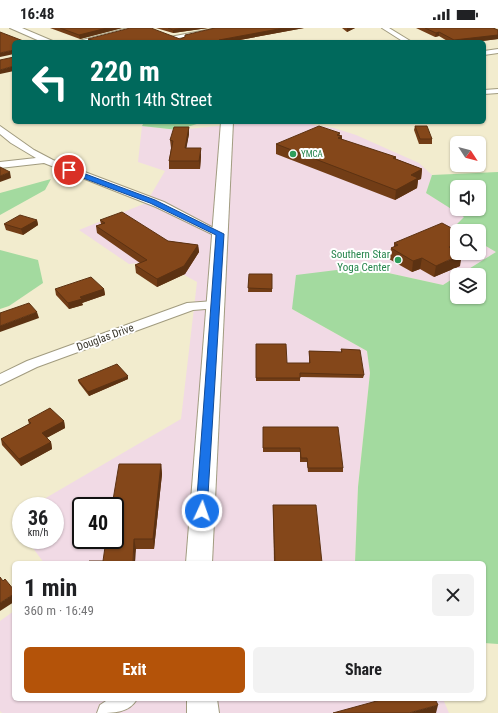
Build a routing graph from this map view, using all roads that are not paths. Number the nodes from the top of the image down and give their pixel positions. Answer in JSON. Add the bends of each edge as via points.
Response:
{"nodes":[{"id":1,"x":14,"y":28,"type":"edge"},
{"id":2,"x":136,"y":28,"type":"edge"},
{"id":3,"x":229,"y":28,"type":"edge"},
{"id":4,"x":385,"y":28,"type":"edge"},
{"id":5,"x":45,"y":40,"type":"edge"},
{"id":6,"x":86,"y":40,"type":"edge"},
{"id":7,"x":181,"y":40,"type":"edge"},
{"id":8,"x":406,"y":40,"type":"edge"},
{"id":9,"x":498,"y":51,"type":"edge"},
{"id":10,"x":486,"y":53,"type":"edge"},
{"id":11,"x":498,"y":91,"type":"edge"},
{"id":12,"x":486,"y":92,"type":"edge"},
{"id":13,"x":227,"y":124,"type":"edge"},
{"id":14,"x":0,"y":130,"type":"edge"},
{"id":15,"x":46,"y":160,"type":"junction"},
{"id":16,"x":0,"y":165,"type":"edge"},
{"id":17,"x":220,"y":234,"type":"junction"},
{"id":18,"x":214,"y":305,"type":"junction"},
{"id":19,"x":0,"y":380,"type":"edge"},
{"id":20,"x":199,"y":561,"type":"edge"},
{"id":21,"x":123,"y":701,"type":"edge"},
{"id":22,"x":202,"y":701,"type":"edge"},
{"id":23,"x":108,"y":713,"type":"edge"},
{"id":24,"x":203,"y":713,"type":"edge"}],
"edges":[{"from":1,"to":5,"type":"street"},
{"from":2,"to":6,"type":"street"},
{"from":3,"to":7,"type":"street","via":[[170,36]]},
{"from":4,"to":8,"type":"street"},
{"from":9,"to":10,"type":"street"},
{"from":11,"to":12,"type":"street"},
{"from":13,"to":17,"type":"street"},
{"from":14,"to":15,"type":"street","via":[[8,139]]},
{"from":15,"to":16,"type":"street"},
{"from":15,"to":17,"type":"street","via":[[152,202]]},
{"from":17,"to":18,"type":"street"},
{"from":18,"to":19,"type":"street","name":"Douglas Drive","via":[[191,306],[164,315],[32,364]]},
{"from":18,"to":20,"type":"street"},
{"from":21,"to":23,"type":"street"},
{"from":22,"to":24,"type":"street"}]}
